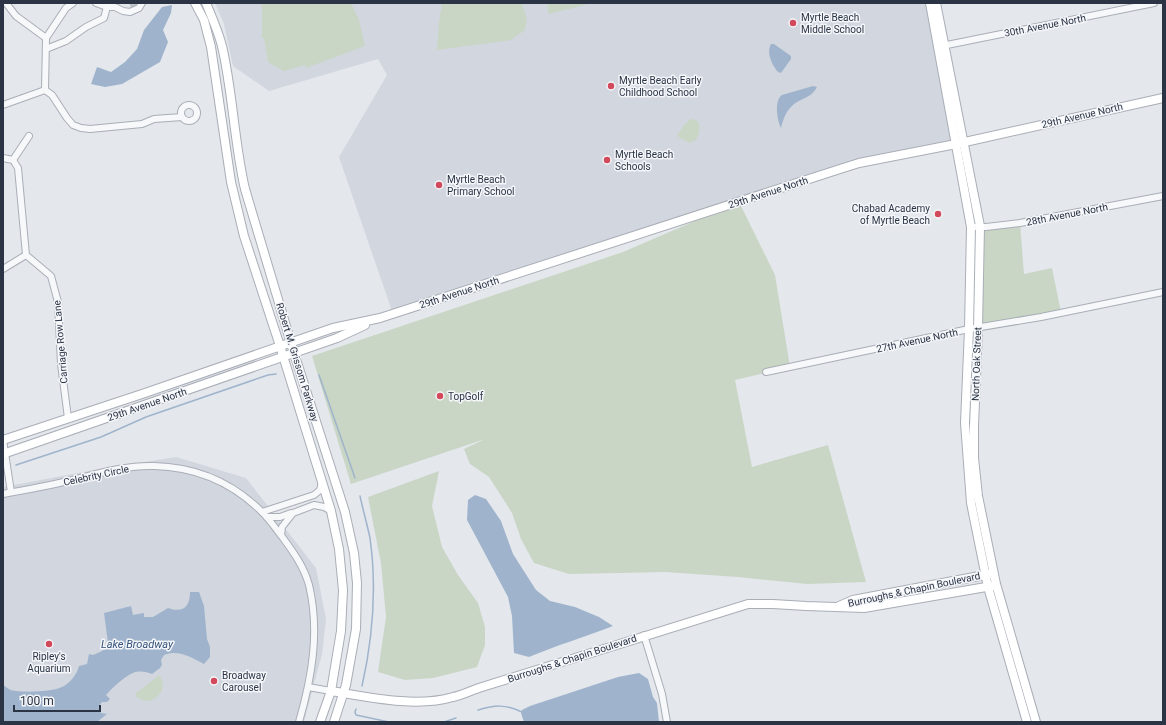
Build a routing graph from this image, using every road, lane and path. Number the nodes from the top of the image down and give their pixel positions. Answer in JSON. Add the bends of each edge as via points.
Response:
{"nodes":[{"id":1,"x":6,"y":3,"type":"edge"},
{"id":2,"x":73,"y":3,"type":"edge"},
{"id":3,"x":96,"y":3,"type":"edge"},
{"id":4,"x":195,"y":3,"type":"edge"},
{"id":5,"x":206,"y":3,"type":"edge"},
{"id":6,"x":930,"y":3,"type":"edge"},
{"id":7,"x":936,"y":3,"type":"edge"},
{"id":8,"x":1154,"y":3,"type":"edge"},
{"id":9,"x":137,"y":4,"type":"edge"},
{"id":10,"x":116,"y":5,"type":"edge"},
{"id":11,"x":107,"y":7,"type":"junction"},
{"id":12,"x":123,"y":11,"type":"junction"},
{"id":13,"x":46,"y":38,"type":"junction"},
{"id":14,"x":941,"y":46,"type":"junction"},
{"id":15,"x":46,"y":49,"type":"junction"},
{"id":16,"x":45,"y":90,"type":"junction"},
{"id":17,"x":1163,"y":98,"type":"edge"},
{"id":18,"x":3,"y":105,"type":"edge"},
{"id":19,"x":182,"y":117,"type":"dead end"},
{"id":20,"x":29,"y":136,"type":"dead end"},
{"id":21,"x":960,"y":143,"type":"junction"},
{"id":22,"x":3,"y":158,"type":"edge"},
{"id":23,"x":13,"y":160,"type":"junction"},
{"id":24,"x":1163,"y":196,"type":"edge"},
{"id":25,"x":971,"y":226,"type":"junction"},
{"id":26,"x":980,"y":226,"type":"junction"},
{"id":27,"x":26,"y":254,"type":"junction"},
{"id":28,"x":3,"y":269,"type":"edge"},
{"id":29,"x":1163,"y":292,"type":"edge"},
{"id":30,"x":380,"y":318,"type":"junction"},
{"id":31,"x":974,"y":329,"type":"junction"},
{"id":32,"x":292,"y":342,"type":"junction"},
{"id":33,"x":280,"y":346,"type":"junction"},
{"id":34,"x":294,"y":352,"type":"junction"},
{"id":35,"x":283,"y":357,"type":"junction"},
{"id":36,"x":766,"y":372,"type":"dead end"},
{"id":37,"x":68,"y":418,"type":"junction"},
{"id":38,"x":3,"y":440,"type":"edge"},
{"id":39,"x":4,"y":454,"type":"edge"},
{"id":40,"x":322,"y":482,"type":"junction"},
{"id":41,"x":11,"y":492,"type":"junction"},
{"id":42,"x":3,"y":494,"type":"edge"},
{"id":43,"x":331,"y":511,"type":"junction"},
{"id":44,"x":262,"y":512,"type":"junction"},
{"id":45,"x":293,"y":513,"type":"junction"},
{"id":46,"x":267,"y":517,"type":"junction"},
{"id":47,"x":281,"y":536,"type":"junction"},
{"id":48,"x":990,"y":574,"type":"junction"},
{"id":49,"x":992,"y":586,"type":"junction"},
{"id":50,"x":835,"y":607,"type":"junction"},
{"id":51,"x":644,"y":635,"type":"junction"},
{"id":52,"x":308,"y":687,"type":"junction"},
{"id":53,"x":331,"y":691,"type":"junction"},
{"id":54,"x":344,"y":693,"type":"junction"},
{"id":55,"x":299,"y":722,"type":"edge"},
{"id":56,"x":320,"y":722,"type":"edge"},
{"id":57,"x":334,"y":722,"type":"edge"},
{"id":58,"x":667,"y":722,"type":"edge"},
{"id":59,"x":1027,"y":722,"type":"edge"},
{"id":60,"x":1036,"y":722,"type":"edge"}],
"edges":[{"from":1,"to":13,"type":"street","via":[[16,16]]},
{"from":2,"to":13,"type":"street","via":[[66,8]]},
{"from":3,"to":11,"type":"street"},
{"from":4,"to":33,"type":"main road","name":"Robert M. Grissom Parkway","via":[[204,20],[211,47],[231,182],[244,236]]},
{"from":5,"to":32,"type":"main road","name":"Robert M. Grissom Parkway","via":[[222,47],[245,189]]},
{"from":6,"to":14,"type":"main road","name":"North Oak Street"},
{"from":7,"to":14,"type":"main road","name":"North Oak Street"},
{"from":8,"to":14,"type":"street","name":"30th Avenue North"},
{"from":9,"to":12,"type":"street"},
{"from":9,"to":12,"type":"street","via":[[141,6],[133,11]]},
{"from":10,"to":11,"type":"street"},
{"from":10,"to":12,"type":"street"},
{"from":11,"to":15,"type":"street","via":[[104,18],[66,41]]},
{"from":13,"to":15,"type":"street"},
{"from":14,"to":21,"type":"main road","name":"North Oak Street"},
{"from":15,"to":16,"type":"street"},
{"from":16,"to":18,"type":"street"},
{"from":16,"to":19,"type":"street","via":[[52,95],[66,118],[81,128],[142,124],[154,119]]},
{"from":17,"to":21,"type":"main road","name":"29th Avenue North"},
{"from":20,"to":23,"type":"street"},
{"from":21,"to":25,"type":"main road","name":"North Oak Street"},
{"from":21,"to":26,"type":"main road","name":"North Oak Street"},
{"from":21,"to":30,"type":"main road","name":"29th Avenue North","via":[[846,167]]},
{"from":22,"to":23,"type":"street"},
{"from":23,"to":27,"type":"street","via":[[18,168]]},
{"from":24,"to":26,"type":"street","name":"28th Avenue North","via":[[1020,223]]},
{"from":25,"to":26,"type":"street","name":"28th Avenue North"},
{"from":25,"to":31,"type":"main road","name":"North Oak Street"},
{"from":26,"to":31,"type":"main road","name":"North Oak Street"},
{"from":27,"to":28,"type":"street"},
{"from":27,"to":37,"type":"street","name":"Carriage Row Lane","via":[[52,276],[58,302]]},
{"from":29,"to":31,"type":"street","name":"27th Avenue North"},
{"from":30,"to":32,"type":"main road","name":"29th Avenue North","via":[[333,328]]},
{"from":30,"to":34,"type":"main road","name":"29th Avenue North","via":[[337,338]]},
{"from":31,"to":36,"type":"street","name":"27th Avenue North"},
{"from":31,"to":48,"type":"main road","name":"North Oak Street","via":[[965,423],[971,503]]},
{"from":32,"to":33,"type":"main road","name":"29th Avenue North"},
{"from":32,"to":34,"type":"main road","name":"Robert M. Grissom Parkway"},
{"from":33,"to":35,"type":"main road","name":"Robert M. Grissom Parkway"},
{"from":33,"to":37,"type":"main road","name":"29th Avenue North"},
{"from":34,"to":35,"type":"main road","name":"29th Avenue North"},
{"from":34,"to":54,"type":"main road","name":"Robert M. Grissom Parkway","via":[[345,512],[354,553],[357,583],[356,630]]},
{"from":35,"to":39,"type":"main road","name":"29th Avenue North"},
{"from":35,"to":40,"type":"main road","name":"Robert M. Grissom Parkway"},
{"from":37,"to":38,"type":"main road","name":"29th Avenue North"},
{"from":38,"to":39,"type":"street"},
{"from":39,"to":41,"type":"street"},
{"from":40,"to":43,"type":"main road","name":"Robert M. Grissom Parkway"},
{"from":40,"to":44,"type":"street","via":[[320,490],[314,495]]},
{"from":41,"to":42,"type":"street","name":"Celebrity Circle"},
{"from":41,"to":44,"type":"street","name":"Celebrity Circle","via":[[109,470],[147,466],[171,467],[212,478],[233,489]]},
{"from":43,"to":45,"type":"street","via":[[314,505]]},
{"from":43,"to":53,"type":"main road","name":"Robert M. Grissom Parkway","via":[[342,571],[343,606],[340,645]]},
{"from":44,"to":46,"type":"street","name":"Celebrity Circle"},
{"from":45,"to":46,"type":"street"},
{"from":45,"to":47,"type":"street","via":[[282,527]]},
{"from":46,"to":47,"type":"street","name":"Celebrity Circle"},
{"from":47,"to":52,"type":"street","name":"Celebrity Circle","via":[[298,559],[310,593],[315,638]]},
{"from":48,"to":49,"type":"main road","name":"North Oak Street"},
{"from":48,"to":50,"type":"main road","name":"Burroughs & Chapin Boulevard","via":[[853,600]]},
{"from":49,"to":50,"type":"main road","name":"Burroughs & Chapin Boulevard","via":[[864,608]]},
{"from":49,"to":59,"type":"main road","name":"North Oak Street"},
{"from":49,"to":60,"type":"main road","name":"North Oak Street"},
{"from":50,"to":51,"type":"main road","name":"Burroughs & Chapin Boulevard","via":[[748,604]]},
{"from":51,"to":54,"type":"main road","name":"Burroughs & Chapin Boulevard","via":[[452,698],[417,702]]},
{"from":51,"to":58,"type":"street","via":[[662,694]]},
{"from":52,"to":53,"type":"street","name":"Burroughs & Chapin Boulevard"},
{"from":52,"to":55,"type":"street","name":"Celebrity Circle"},
{"from":53,"to":54,"type":"main road","name":"Burroughs & Chapin Boulevard"},
{"from":53,"to":56,"type":"main road","name":"Robert M. Grissom Parkway"},
{"from":54,"to":57,"type":"main road","name":"Robert M. Grissom Parkway"}]}
